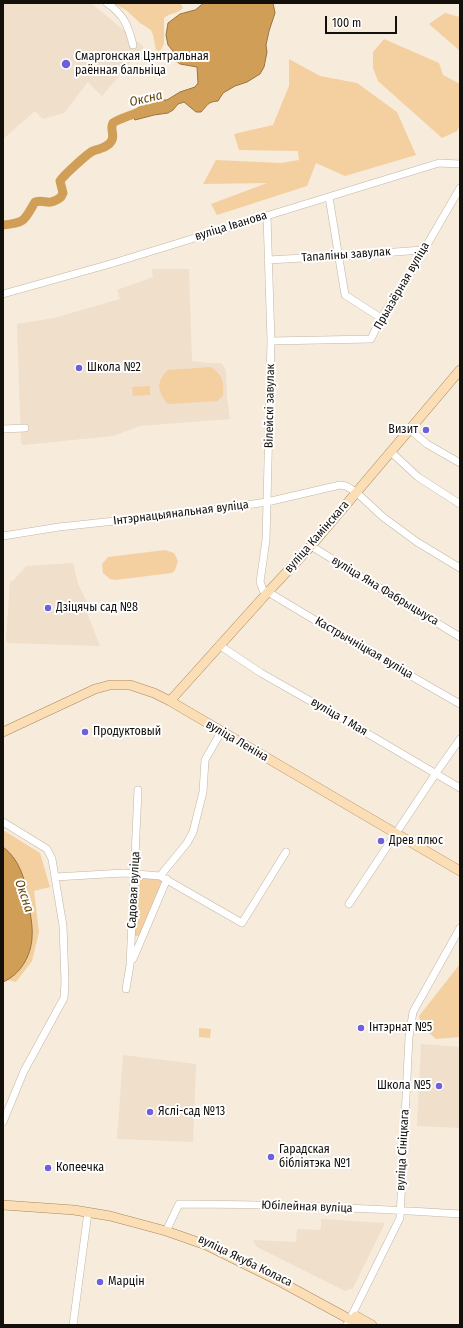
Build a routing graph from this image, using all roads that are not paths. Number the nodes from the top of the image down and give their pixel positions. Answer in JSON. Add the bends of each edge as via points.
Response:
{"nodes":[{"id":1,"x":107,"y":3,"type":"edge"},
{"id":2,"x":133,"y":45,"type":"dead end"},
{"id":3,"x":460,"y":164,"type":"edge"},
{"id":4,"x":460,"y":188,"type":"edge"},
{"id":5,"x":329,"y":197,"type":"junction"},
{"id":6,"x":267,"y":216,"type":"junction"},
{"id":7,"x":423,"y":250,"type":"junction"},
{"id":8,"x":339,"y":256,"type":"junction"},
{"id":9,"x":268,"y":260,"type":"junction"},
{"id":10,"x":3,"y":294,"type":"edge"},
{"id":11,"x":381,"y":318,"type":"junction"},
{"id":12,"x":271,"y":341,"type":"junction"},
{"id":13,"x":460,"y":370,"type":"edge"},
{"id":14,"x":25,"y":428,"type":"dead end"},
{"id":15,"x":3,"y":429,"type":"edge"},
{"id":16,"x":408,"y":429,"type":"junction"},
{"id":17,"x":391,"y":452,"type":"junction"},
{"id":18,"x":460,"y":463,"type":"edge"},
{"id":19,"x":356,"y":492,"type":"junction"},
{"id":20,"x":268,"y":502,"type":"junction"},
{"id":21,"x":460,"y":504,"type":"edge"},
{"id":22,"x":3,"y":536,"type":"edge"},
{"id":23,"x":311,"y":546,"type":"junction"},
{"id":24,"x":460,"y":568,"type":"edge"},
{"id":25,"x":266,"y":593,"type":"junction"},
{"id":26,"x":460,"y":637,"type":"edge"},
{"id":27,"x":219,"y":645,"type":"junction"},
{"id":28,"x":170,"y":701,"type":"junction"},
{"id":29,"x":460,"y":704,"type":"edge"},
{"id":30,"x":3,"y":732,"type":"edge"},
{"id":31,"x":221,"y":732,"type":"junction"},
{"id":32,"x":460,"y":740,"type":"edge"},
{"id":33,"x":436,"y":773,"type":"junction"},
{"id":34,"x":460,"y":788,"type":"edge"},
{"id":35,"x":138,"y":790,"type":"dead end"},
{"id":36,"x":3,"y":822,"type":"edge"},
{"id":37,"x":396,"y":834,"type":"junction"},
{"id":38,"x":286,"y":852,"type":"dead end"},
{"id":39,"x":460,"y":871,"type":"edge"},
{"id":40,"x":135,"y":873,"type":"junction"},
{"id":41,"x":160,"y":876,"type":"junction"},
{"id":42,"x":55,"y":877,"type":"junction"},
{"id":43,"x":167,"y":879,"type":"junction"},
{"id":44,"x":349,"y":904,"type":"dead end"},
{"id":45,"x":460,"y":928,"type":"edge"},
{"id":46,"x":130,"y":965,"type":"junction"},
{"id":47,"x":126,"y":989,"type":"dead end"},
{"id":48,"x":3,"y":1122,"type":"edge"},
{"id":49,"x":3,"y":1205,"type":"edge"},
{"id":50,"x":400,"y":1210,"type":"junction"},
{"id":51,"x":88,"y":1212,"type":"junction"},
{"id":52,"x":460,"y":1214,"type":"edge"},
{"id":53,"x":110,"y":1216,"type":"junction"},
{"id":54,"x":168,"y":1227,"type":"junction"},
{"id":55,"x":350,"y":1320,"type":"edge"},
{"id":56,"x":73,"y":1325,"type":"edge"},
{"id":57,"x":360,"y":1325,"type":"edge"},
{"id":58,"x":372,"y":1325,"type":"edge"}],
"edges":[{"from":1,"to":2,"type":"street","via":[[121,15],[130,32]]},
{"from":3,"to":5,"type":"street","name":"вуліца Іванова","via":[[439,163]]},
{"from":4,"to":7,"type":"street","name":"Прыазёрная вуліца"},
{"from":5,"to":6,"type":"street","name":"вуліца Іванова"},
{"from":5,"to":8,"type":"street"},
{"from":6,"to":9,"type":"street","name":"Вілейскі завулак"},
{"from":6,"to":10,"type":"street","name":"вуліца Іванова"},
{"from":7,"to":8,"type":"street","name":"Тапаліны завулак"},
{"from":7,"to":11,"type":"street","name":"Прыазёрная вуліца"},
{"from":8,"to":9,"type":"street","name":"Тапаліны завулак"},
{"from":8,"to":11,"type":"street","via":[[345,295]]},
{"from":9,"to":12,"type":"street","name":"Вілейскі завулак"},
{"from":11,"to":12,"type":"street","name":"Прыазёрная вуліца","via":[[373,337],[369,340]]},
{"from":12,"to":20,"type":"street","name":"Вілейскі завулак"},
{"from":13,"to":16,"type":"main road","name":"вуліца Камінскага"},
{"from":14,"to":15,"type":"street"},
{"from":16,"to":17,"type":"main road","name":"вуліца Камінскага"},
{"from":16,"to":18,"type":"street","via":[[427,444]]},
{"from":17,"to":19,"type":"main road","name":"вуліца Камінскага"},
{"from":17,"to":21,"type":"street","via":[[418,477]]},
{"from":19,"to":20,"type":"street","name":"Інтэрнацыянальная вуліца","via":[[340,485]]},
{"from":19,"to":23,"type":"main road","name":"вуліца Камінскага"},
{"from":19,"to":24,"type":"street","via":[[416,542]]},
{"from":20,"to":22,"type":"street","name":"Інтэрнацыянальная вуліца"},
{"from":20,"to":25,"type":"street","name":"Вілейскі завулак","via":[[260,582]]},
{"from":23,"to":25,"type":"main road","name":"вуліца Камінскага"},
{"from":23,"to":26,"type":"street","name":"вуліца Яна Фабрыцыуса"},
{"from":25,"to":27,"type":"main road","name":"вуліца Камінскага"},
{"from":25,"to":29,"type":"street","name":"Кастрычніцкая вуліца"},
{"from":27,"to":28,"type":"main road","name":"вуліца Камінскага"},
{"from":27,"to":33,"type":"street","name":"вуліца 1 Мая","via":[[261,673]]},
{"from":28,"to":30,"type":"main road","name":"вуліца Леніна","via":[[130,685],[110,685],[95,689]]},
{"from":28,"to":31,"type":"main road","name":"вуліца Леніна"},
{"from":31,"to":37,"type":"main road","name":"вуліца Леніна"},
{"from":31,"to":41,"type":"street","name":"Садовая вуліца","via":[[205,760],[203,792],[193,832]]},
{"from":32,"to":33,"type":"street"},
{"from":33,"to":34,"type":"street","name":"вуліца 1 Мая"},
{"from":33,"to":37,"type":"street"},
{"from":35,"to":40,"type":"street","name":"Садовая вуліца"},
{"from":36,"to":42,"type":"street","via":[[47,849],[52,859]]},
{"from":37,"to":39,"type":"main road","name":"вуліца Леніна"},
{"from":37,"to":44,"type":"street"},
{"from":38,"to":43,"type":"street","via":[[242,923]]},
{"from":40,"to":41,"type":"street"},
{"from":40,"to":42,"type":"street"},
{"from":40,"to":46,"type":"street","name":"Садовая вуліца"},
{"from":41,"to":43,"type":"street"},
{"from":42,"to":48,"type":"street","via":[[63,926],[64,998],[24,1072]]},
{"from":43,"to":46,"type":"street"},
{"from":45,"to":50,"type":"street","name":"вуліца Сініцкага","via":[[413,1012],[409,1037]]},
{"from":46,"to":47,"type":"street","name":"Садовая вуліца"},
{"from":49,"to":51,"type":"main road","name":"вуліца Якуба Коласа"},
{"from":50,"to":52,"type":"street","name":"Юбілейная вуліца"},
{"from":50,"to":54,"type":"street","name":"Юбілейная вуліца","via":[[179,1204]]},
{"from":50,"to":55,"type":"street","name":"вуліца Сініцкага","via":[[400,1218]]},
{"from":51,"to":53,"type":"main road","name":"вуліца Якуба Коласа"},
{"from":51,"to":56,"type":"street"},
{"from":53,"to":54,"type":"main road","name":"вуліца Якуба Коласа"},
{"from":53,"to":55,"type":"main road","name":"вуліца Якуба Коласа","via":[[206,1245]]},
{"from":54,"to":55,"type":"main road","name":"вуліца Якуба Коласа","via":[[223,1248]]},
{"from":55,"to":57,"type":"main road","name":"вуліца Якуба Коласа"},
{"from":55,"to":58,"type":"main road","name":"вуліца Якуба Коласа"}]}
